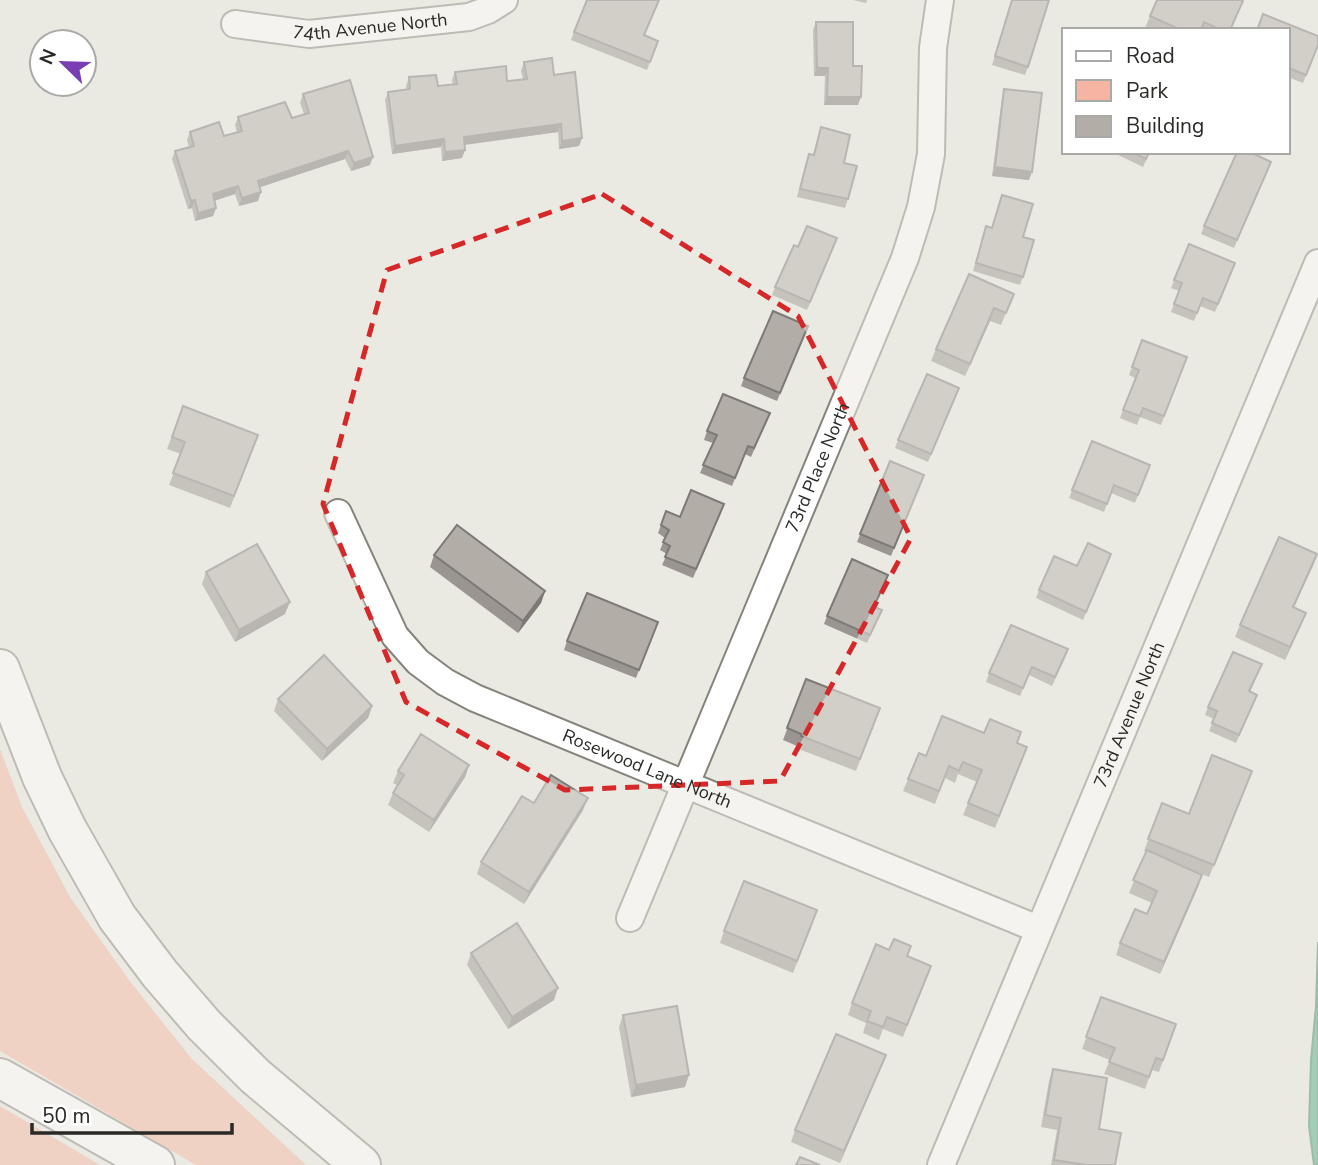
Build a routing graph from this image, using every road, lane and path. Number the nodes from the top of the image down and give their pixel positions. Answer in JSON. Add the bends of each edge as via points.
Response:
{"nodes":[{"id":1,"x":504,"y":0,"type":"edge"},
{"id":2,"x":940,"y":0,"type":"edge"},
{"id":3,"x":234,"y":24,"type":"dead end"},
{"id":4,"x":1318,"y":263,"type":"edge"},
{"id":5,"x":338,"y":513,"type":"dead end"},
{"id":6,"x":0,"y":669,"type":"edge"},
{"id":7,"x":685,"y":783,"type":"junction"},
{"id":8,"x":630,"y":918,"type":"dead end"},
{"id":9,"x":1038,"y":929,"type":"junction"},
{"id":10,"x":0,"y":1078,"type":"edge"},
{"id":11,"x":155,"y":1165,"type":"edge"},
{"id":12,"x":361,"y":1165,"type":"edge"},
{"id":13,"x":940,"y":1165,"type":"edge"}],
"edges":[{"from":1,"to":3,"type":"street","name":"74th Avenue North","via":[[468,17],[309,34]]},
{"from":2,"to":7,"type":"street","name":"73rd Place North","via":[[933,48],[931,154],[905,258]]},
{"from":4,"to":9,"type":"street","name":"73rd Avenue North"},
{"from":5,"to":7,"type":"street","name":"Rosewood Lane North","via":[[395,636],[418,662],[475,698]]},
{"from":6,"to":12,"type":"highway","via":[[42,777],[117,917],[212,1033],[255,1076]]},
{"from":7,"to":8,"type":"street","name":"73rd Place North"},
{"from":7,"to":9,"type":"street","name":"Rosewood Lane North"},
{"from":9,"to":13,"type":"street","name":"73rd Avenue North"},
{"from":10,"to":11,"type":"highway"}]}
